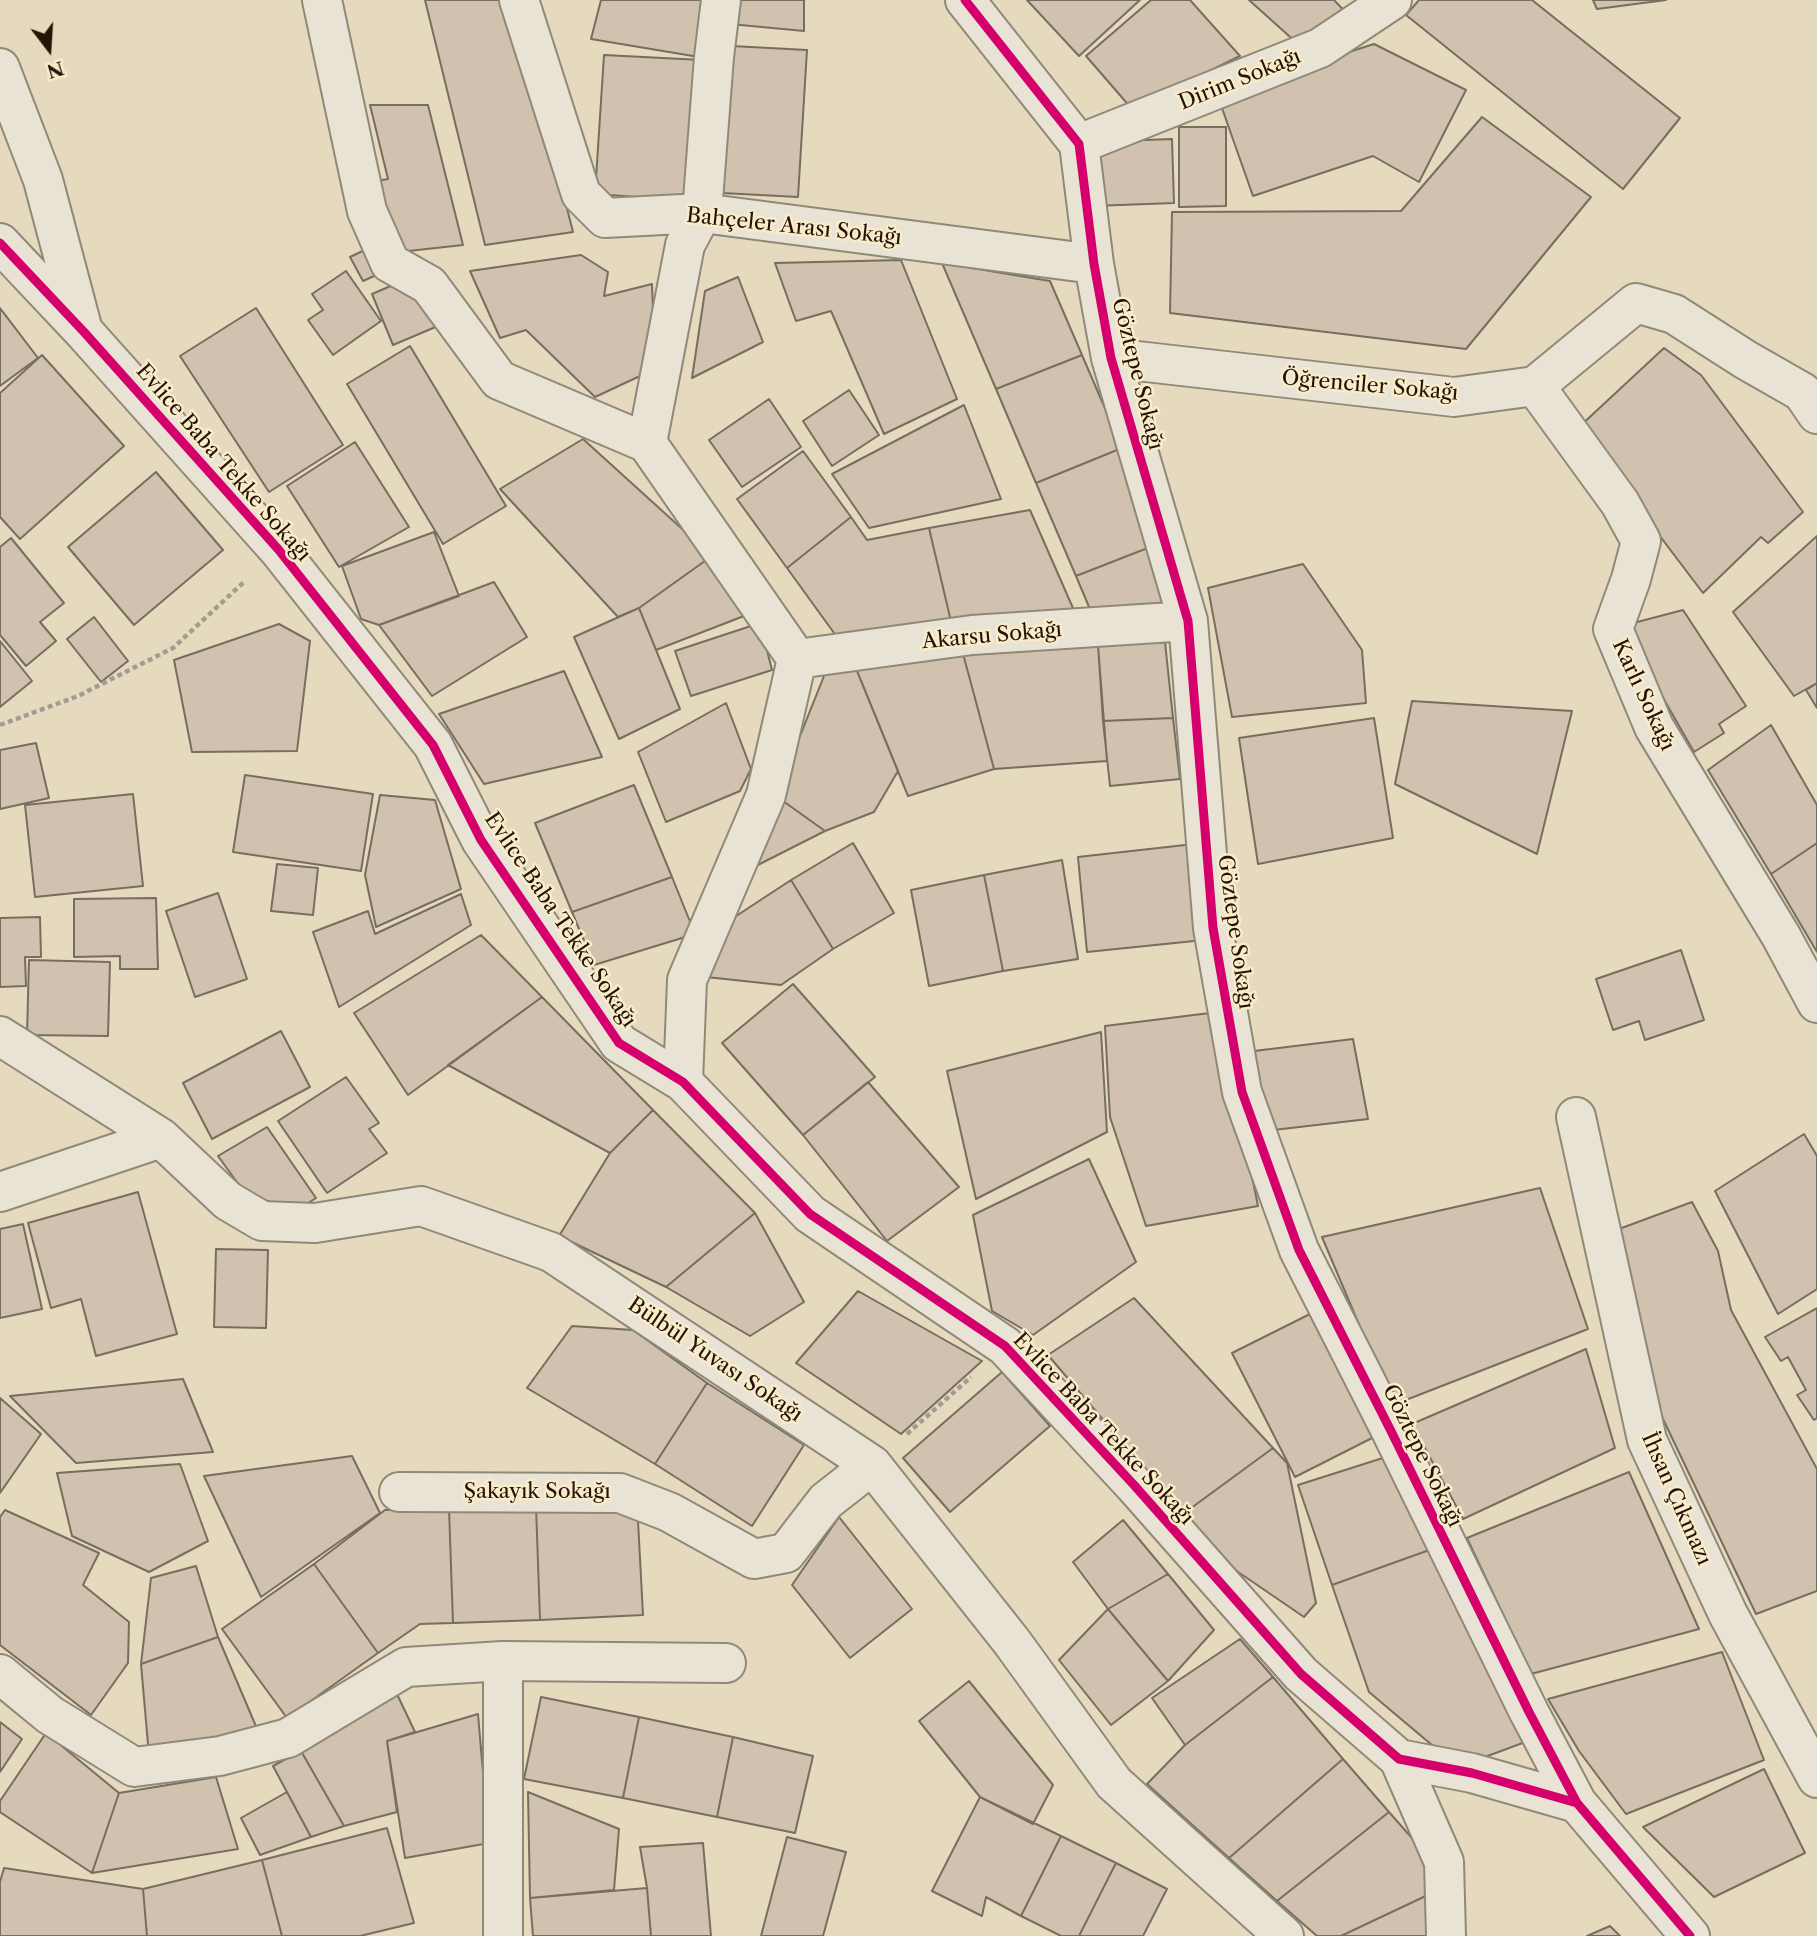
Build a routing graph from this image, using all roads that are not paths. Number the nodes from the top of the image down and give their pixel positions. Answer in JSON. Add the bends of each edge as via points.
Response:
{"nodes":[{"id":1,"x":323,"y":0,"type":"edge"},
{"id":2,"x":519,"y":0,"type":"edge"},
{"id":3,"x":721,"y":0,"type":"edge"},
{"id":4,"x":965,"y":0,"type":"edge"},
{"id":5,"x":1392,"y":0,"type":"edge"},
{"id":6,"x":0,"y":68,"type":"edge"},
{"id":7,"x":1079,"y":144,"type":"junction"},
{"id":8,"x":702,"y":213,"type":"junction"},
{"id":9,"x":0,"y":243,"type":"edge"},
{"id":10,"x":1094,"y":264,"type":"junction"},
{"id":11,"x":84,"y":332,"type":"junction"},
{"id":12,"x":1111,"y":359,"type":"junction"},
{"id":13,"x":1535,"y":386,"type":"junction"},
{"id":14,"x":1817,"y":414,"type":"edge"},
{"id":15,"x":648,"y":443,"type":"junction"},
{"id":16,"x":1188,"y":621,"type":"junction"},
{"id":17,"x":797,"y":659,"type":"junction"},
{"id":18,"x":1817,"y":1003,"type":"edge"},
{"id":19,"x":0,"y":1036,"type":"edge"},
{"id":20,"x":683,"y":1082,"type":"junction"},
{"id":21,"x":1576,"y":1117,"type":"dead end"},
{"id":22,"x":161,"y":1138,"type":"junction"},
{"id":23,"x":0,"y":1192,"type":"edge"},
{"id":24,"x":872,"y":1465,"type":"junction"},
{"id":25,"x":399,"y":1492,"type":"dead end"},
{"id":26,"x":503,"y":1661,"type":"junction"},
{"id":27,"x":726,"y":1663,"type":"dead end"},
{"id":28,"x":0,"y":1674,"type":"edge"},
{"id":29,"x":1399,"y":1759,"type":"junction"},
{"id":30,"x":1817,"y":1777,"type":"edge"},
{"id":31,"x":1577,"y":1803,"type":"junction"},
{"id":32,"x":503,"y":1936,"type":"edge"},
{"id":33,"x":1284,"y":1936,"type":"edge"},
{"id":34,"x":1446,"y":1936,"type":"edge"},
{"id":35,"x":1690,"y":1936,"type":"edge"}],
"edges":[{"from":1,"to":15,"type":"street","via":[[367,211],[390,263],[429,285],[499,380]]},
{"from":2,"to":8,"type":"street","name":"Bahçeler Arası Sokağı","via":[[581,194],[605,218]]},
{"from":3,"to":8,"type":"street"},
{"from":4,"to":7,"type":"street"},
{"from":5,"to":7,"type":"street","name":"Dirim Sokağı","via":[[1320,48]]},
{"from":6,"to":11,"type":"street","via":[[43,180]]},
{"from":7,"to":10,"type":"street","name":"Göztepe Sokağı"},
{"from":8,"to":10,"type":"street","name":"Bahçeler Arası Sokağı"},
{"from":8,"to":15,"type":"street","via":[[685,245]]},
{"from":9,"to":11,"type":"street","name":"Evlice Baba Tekke Sokağı"},
{"from":10,"to":12,"type":"street","name":"Göztepe Sokağı"},
{"from":11,"to":20,"type":"street","name":"Evlice Baba Tekke Sokağı","via":[[278,549],[433,745],[481,840],[619,1043]]},
{"from":12,"to":13,"type":"street","name":"Öğrenciler Sokağı","via":[[1454,397]]},
{"from":12,"to":16,"type":"street","name":"Göztepe Sokağı"},
{"from":13,"to":14,"type":"street","via":[[1636,303],[1674,314],[1802,392]]},
{"from":13,"to":18,"type":"street","name":"Karlı Sokağı","via":[[1620,503],[1641,541],[1613,629],[1654,727]]},
{"from":15,"to":17,"type":"street"},
{"from":16,"to":17,"type":"street","name":"Akarsu Sokağı","via":[[972,635]]},
{"from":16,"to":31,"type":"street","name":"Göztepe Sokağı","via":[[1213,928],[1242,1092],[1299,1250]]},
{"from":17,"to":20,"type":"street","via":[[766,795],[687,980]]},
{"from":19,"to":22,"type":"street","name":"Bülbül Yuvası Sokağı"},
{"from":20,"to":29,"type":"street","name":"Evlice Baba Tekke Sokağı","via":[[810,1214],[1005,1346],[1301,1674]]},
{"from":21,"to":30,"type":"street","name":"İhsan Çıkmazı","via":[[1647,1440],[1728,1614]]},
{"from":22,"to":23,"type":"street"},
{"from":22,"to":24,"type":"street","name":"Bülbül Yuvası Sokağı","via":[[228,1201],[262,1221],[315,1223],[421,1206],[551,1252]]},
{"from":24,"to":25,"type":"street","name":"Şakayık Sokağı","via":[[826,1501],[786,1553],[754,1559],[668,1512],[620,1493]]},
{"from":24,"to":33,"type":"street","name":"Bülbül Yuvası Sokağı","via":[[1012,1643],[1114,1783]]},
{"from":26,"to":27,"type":"street"},
{"from":26,"to":28,"type":"street","via":[[406,1667],[288,1738],[220,1756],[134,1767],[50,1715]]},
{"from":26,"to":32,"type":"street"},
{"from":29,"to":31,"type":"street","via":[[1472,1773]]},
{"from":29,"to":34,"type":"street","via":[[1444,1862]]},
{"from":31,"to":35,"type":"street","name":"Göztepe Sokağı"}]}
